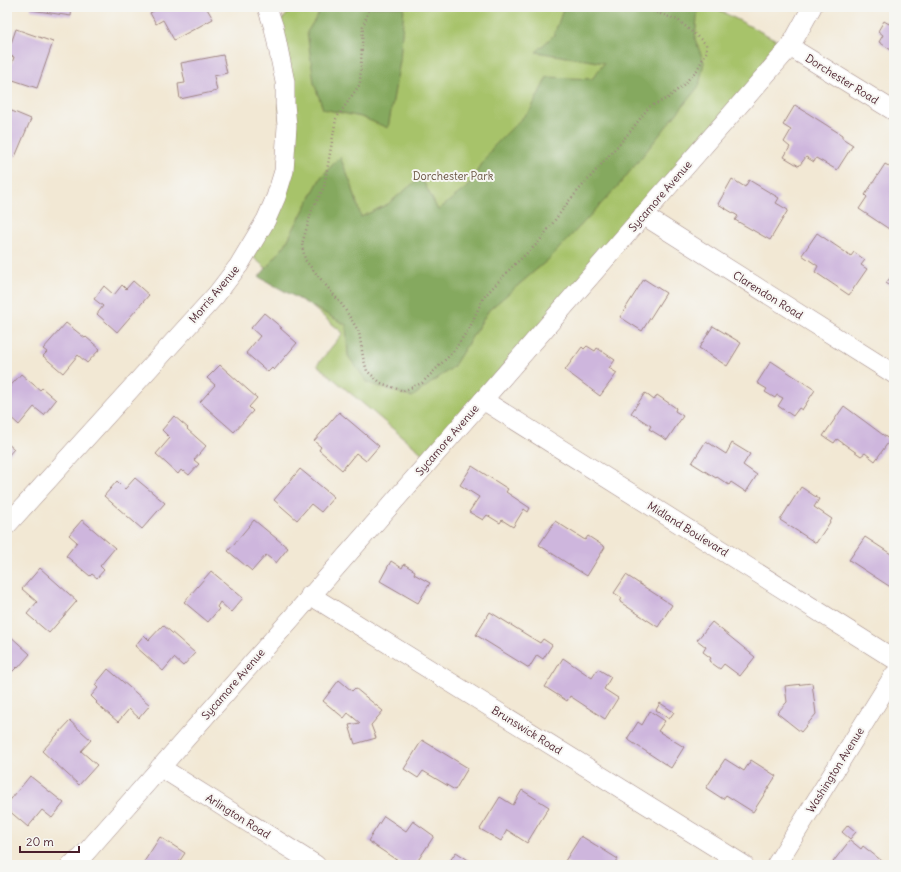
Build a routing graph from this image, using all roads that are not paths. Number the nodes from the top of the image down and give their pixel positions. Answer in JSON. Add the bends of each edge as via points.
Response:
{"nodes":[{"id":1,"x":266,"y":7,"type":"edge"},
{"id":2,"x":812,"y":7,"type":"edge"},
{"id":3,"x":790,"y":47,"type":"junction"},
{"id":4,"x":894,"y":111,"type":"edge"},
{"id":5,"x":643,"y":215,"type":"junction"},
{"id":6,"x":894,"y":374,"type":"edge"},
{"id":7,"x":483,"y":400,"type":"junction"},
{"id":8,"x":7,"y":525,"type":"edge"},
{"id":9,"x":310,"y":595,"type":"junction"},
{"id":10,"x":894,"y":659,"type":"edge"},
{"id":11,"x":894,"y":675,"type":"edge"},
{"id":12,"x":160,"y":768,"type":"junction"},
{"id":13,"x":71,"y":865,"type":"edge"},
{"id":14,"x":316,"y":865,"type":"edge"},
{"id":15,"x":744,"y":865,"type":"edge"},
{"id":16,"x":776,"y":865,"type":"edge"}],
"edges":[{"from":1,"to":8,"type":"street","name":"Morris Avenue","via":[[274,28],[285,82],[287,126],[284,172],[266,220],[239,265],[216,295]]},
{"from":2,"to":3,"type":"street","name":"Sycamore Avenue"},
{"from":3,"to":4,"type":"street","name":"Dorchester Road"},
{"from":3,"to":5,"type":"street","name":"Sycamore Avenue"},
{"from":5,"to":6,"type":"street","name":"Clarendon Road"},
{"from":5,"to":7,"type":"street","name":"Sycamore Avenue"},
{"from":7,"to":9,"type":"street","name":"Sycamore Avenue"},
{"from":7,"to":10,"type":"street","name":"Midland Boulevard"},
{"from":9,"to":12,"type":"street","name":"Sycamore Avenue"},
{"from":9,"to":15,"type":"street","name":"Brunswick Road"},
{"from":11,"to":16,"type":"street","name":"Washington Avenue"},
{"from":12,"to":13,"type":"street","name":"Sycamore Avenue","via":[[81,858]]},
{"from":12,"to":14,"type":"street","name":"Arlington Road"}]}
